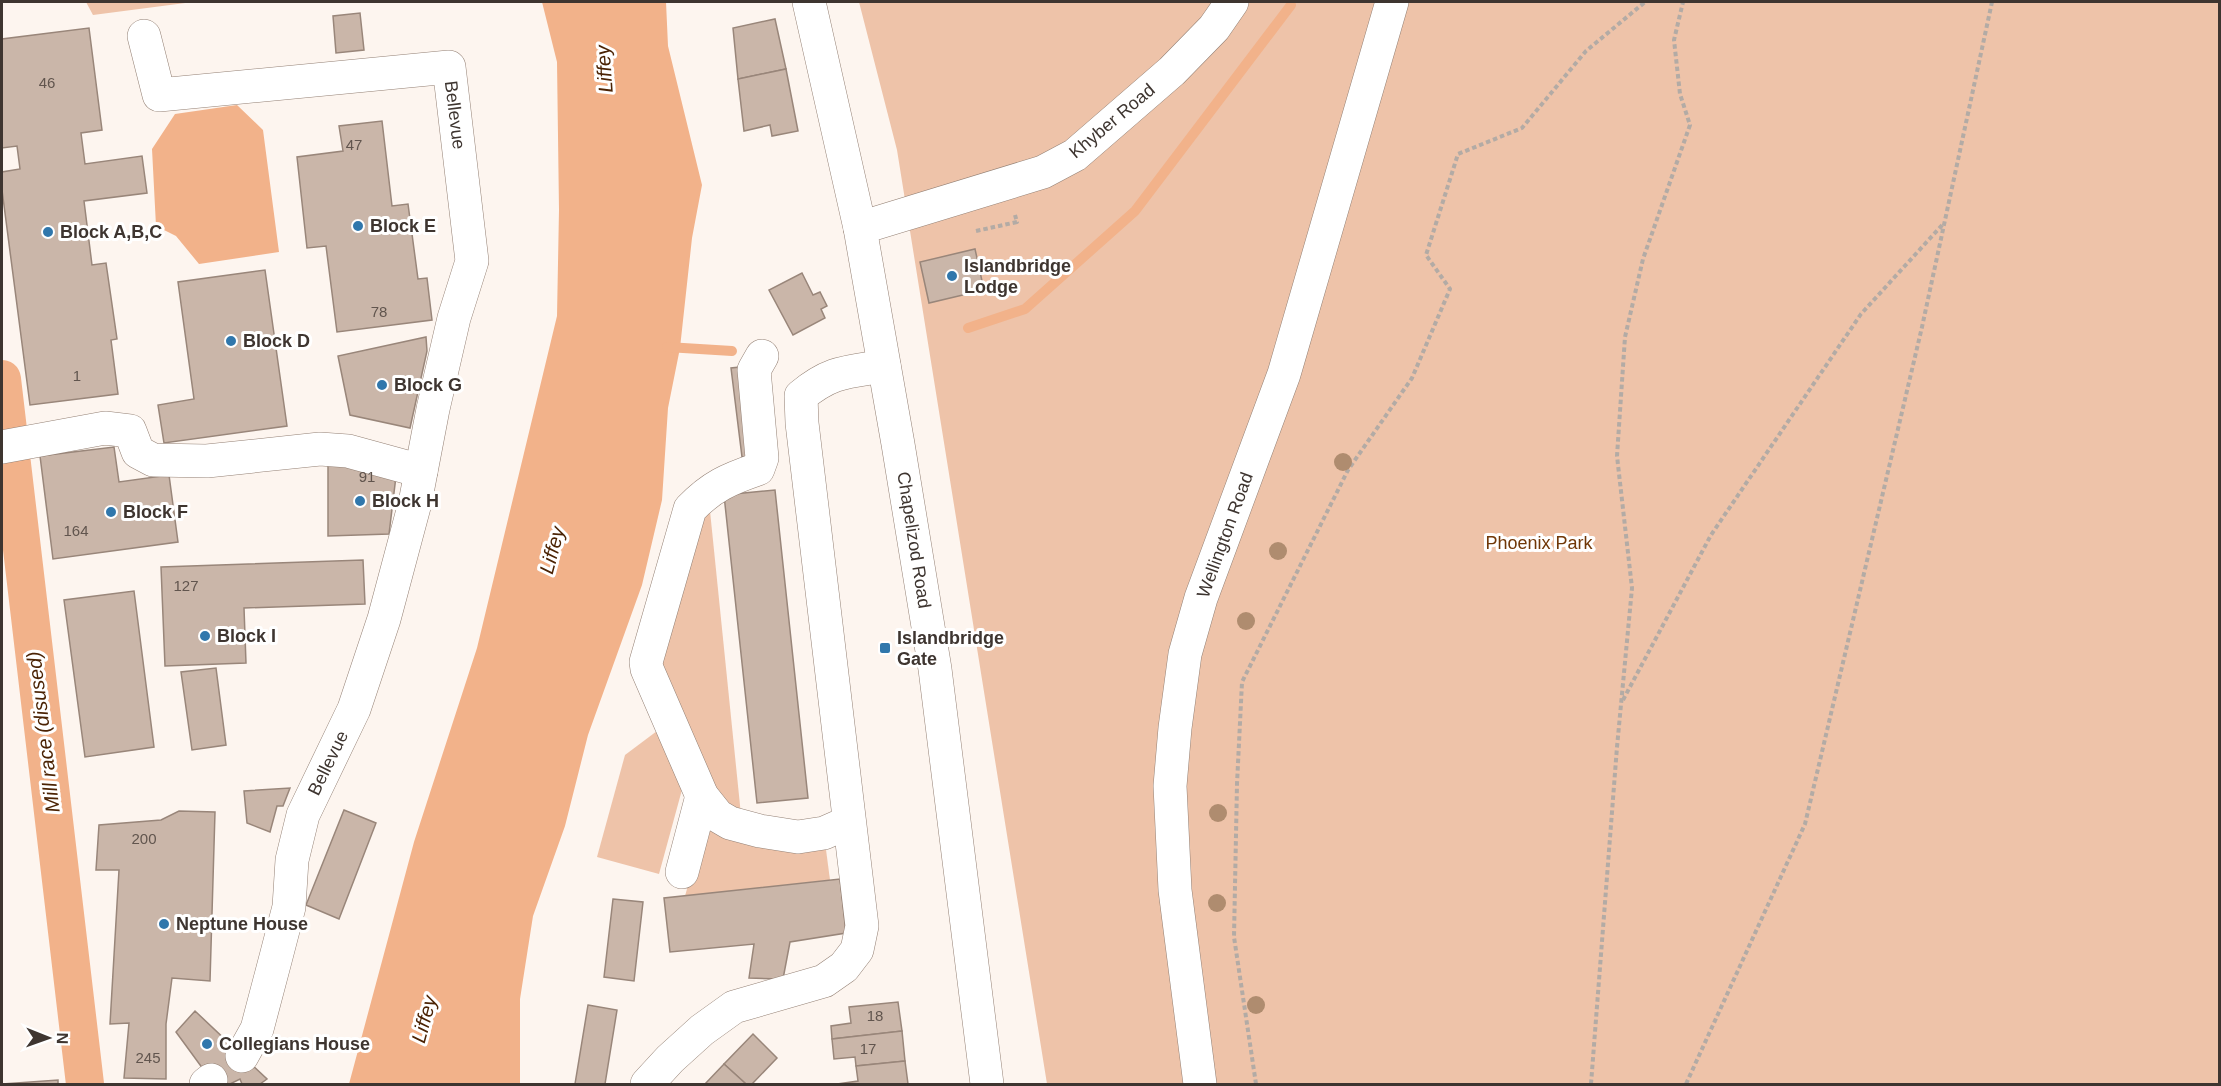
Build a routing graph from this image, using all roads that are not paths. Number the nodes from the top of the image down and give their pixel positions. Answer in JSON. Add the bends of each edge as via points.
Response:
{"nodes":[{"id":1,"x":809,"y":2,"type":"edge"},
{"id":2,"x":1232,"y":2,"type":"edge"},
{"id":3,"x":1392,"y":2,"type":"edge"},
{"id":4,"x":144,"y":36,"type":"dead end"},
{"id":5,"x":860,"y":228,"type":"junction"},
{"id":6,"x":762,"y":356,"type":"dead end"},
{"id":7,"x":884,"y":366,"type":"junction"},
{"id":8,"x":16,"y":445,"type":"edge"},
{"id":9,"x":421,"y":471,"type":"junction"},
{"id":10,"x":702,"y":796,"type":"junction"},
{"id":11,"x":849,"y":822,"type":"junction"},
{"id":12,"x":682,"y":872,"type":"dead end"},
{"id":13,"x":242,"y":1056,"type":"dead end"},
{"id":14,"x":647,"y":1084,"type":"edge"},
{"id":15,"x":987,"y":1084,"type":"edge"},
{"id":16,"x":1200,"y":1084,"type":"edge"}],
"edges":[{"from":1,"to":5,"type":"street","name":"Chapelizod Road"},
{"from":2,"to":5,"type":"street","name":"Khyber Road","via":[[1214,28],[1172,71],[1075,155],[1043,172]]},
{"from":3,"to":16,"type":"street","name":"Wellington Road","via":[[1284,374],[1201,598],[1185,654],[1170,786],[1175,890]]},
{"from":4,"to":9,"type":"street","name":"Bellevue","via":[[159,95],[449,67],[472,261],[454,318]]},
{"from":5,"to":7,"type":"street","name":"Chapelizod Road"},
{"from":6,"to":10,"type":"street","via":[[754,370],[762,458],[758,469],[706,492],[690,509],[646,662]]},
{"from":7,"to":11,"type":"street","via":[[840,373],[818,382],[801,396]]},
{"from":7,"to":15,"type":"street","name":"Chapelizod Road","via":[[934,669]]},
{"from":8,"to":9,"type":"street","via":[[105,428],[130,431],[138,453],[153,460],[207,461],[320,449],[348,451]]},
{"from":9,"to":13,"type":"street","name":"Bellevue","via":[[384,619],[354,709],[303,815],[292,860],[289,907],[257,1029]]},
{"from":10,"to":11,"type":"street","via":[[714,812],[730,823],[782,836],[824,832]]},
{"from":10,"to":12,"type":"street"},
{"from":11,"to":14,"type":"street","via":[[862,926],[857,950],[844,967],[824,981],[734,1008],[702,1030]]}]}
